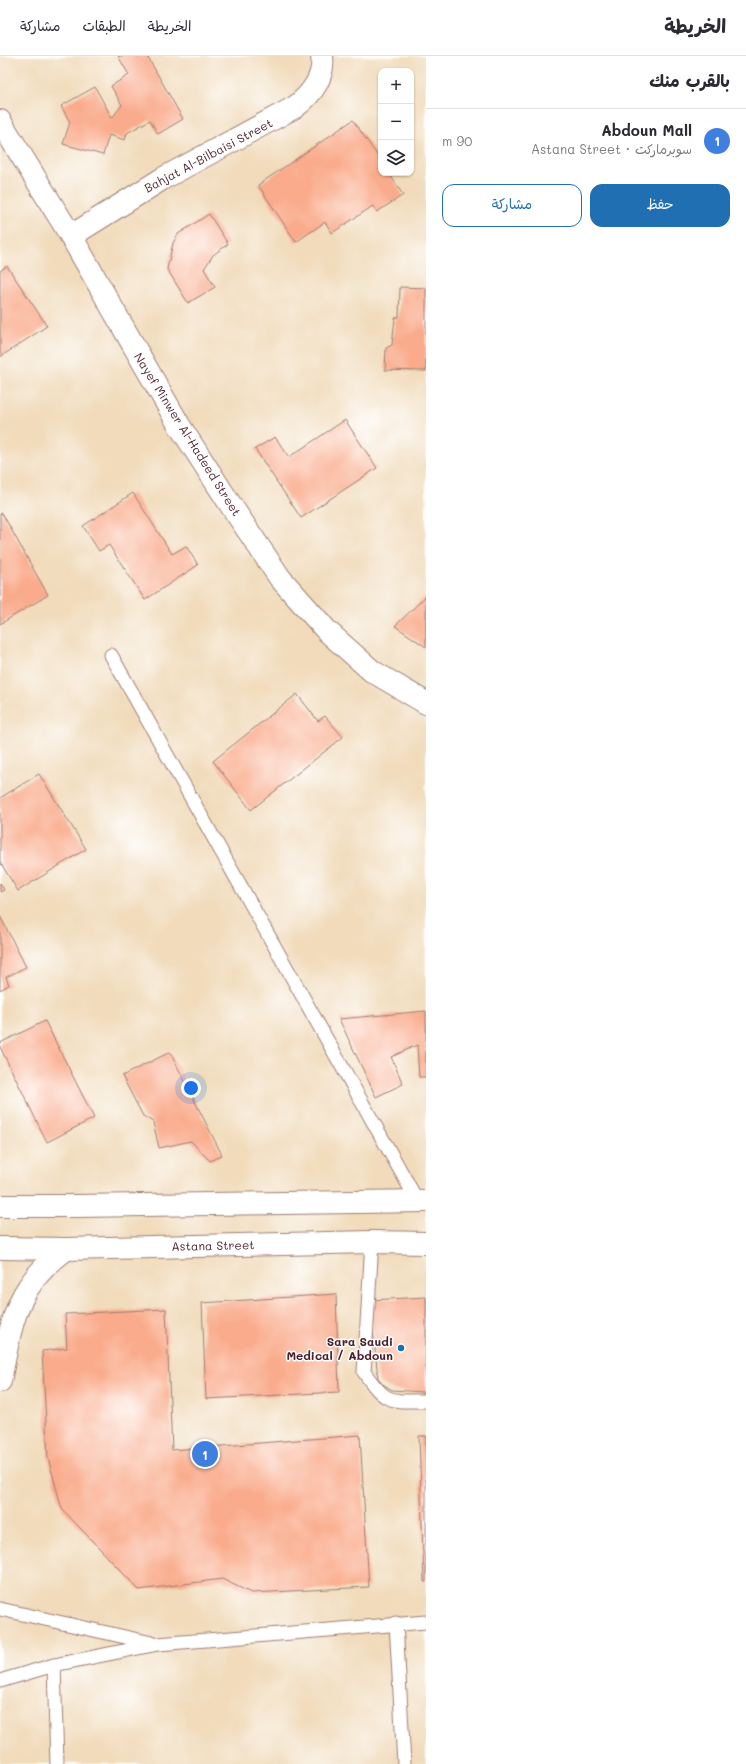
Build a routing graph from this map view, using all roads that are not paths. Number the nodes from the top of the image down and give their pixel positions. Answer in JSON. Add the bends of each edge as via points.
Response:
{"nodes":[{"id":1,"x":322,"y":56,"type":"edge"},
{"id":2,"x":0,"y":121,"type":"edge"},
{"id":3,"x":70,"y":236,"type":"junction"},
{"id":4,"x":111,"y":655,"type":"dead end"},
{"id":5,"x":426,"y":703,"type":"edge"},
{"id":6,"x":422,"y":1201,"type":"edge"},
{"id":7,"x":0,"y":1206,"type":"edge"},
{"id":8,"x":372,"y":1242,"type":"junction"},
{"id":9,"x":426,"y":1243,"type":"edge"},
{"id":10,"x":0,"y":1248,"type":"edge"},
{"id":11,"x":66,"y":1248,"type":"junction"},
{"id":12,"x":0,"y":1381,"type":"edge"},
{"id":13,"x":426,"y":1401,"type":"edge"},
{"id":14,"x":0,"y":1609,"type":"edge"},
{"id":15,"x":426,"y":1622,"type":"edge"},
{"id":16,"x":396,"y":1624,"type":"junction"},
{"id":17,"x":158,"y":1644,"type":"junction"},
{"id":18,"x":54,"y":1665,"type":"junction"},
{"id":19,"x":0,"y":1681,"type":"edge"},
{"id":20,"x":57,"y":1764,"type":"edge"},
{"id":21,"x":404,"y":1764,"type":"edge"}],
"edges":[{"from":1,"to":3,"type":"street","name":"Bahjat Al-Bilbaisi Street","via":[[321,74],[315,86],[296,107],[162,179]]},
{"from":2,"to":3,"type":"street","name":"Nayef Minwer Al-Hadeed Street"},
{"from":3,"to":5,"type":"street","name":"Nayef Minwer Al-Hadeed Street","via":[[180,425],[280,578],[327,631],[372,672]]},
{"from":4,"to":6,"type":"lane"},
{"from":6,"to":7,"type":"street"},
{"from":8,"to":9,"type":"street","name":"Astana Street"},
{"from":8,"to":11,"type":"street","name":"Astana Street"},
{"from":8,"to":13,"type":"lane","via":[[364,1372],[385,1398]]},
{"from":10,"to":11,"type":"street","name":"Astana Street"},
{"from":11,"to":12,"type":"street","via":[[46,1263],[28,1285],[20,1301],[13,1320]]},
{"from":14,"to":17,"type":"lane"},
{"from":15,"to":16,"type":"lane"},
{"from":16,"to":17,"type":"lane"},
{"from":16,"to":21,"type":"lane"},
{"from":17,"to":18,"type":"lane"},
{"from":18,"to":19,"type":"lane"},
{"from":18,"to":20,"type":"lane"}]}
